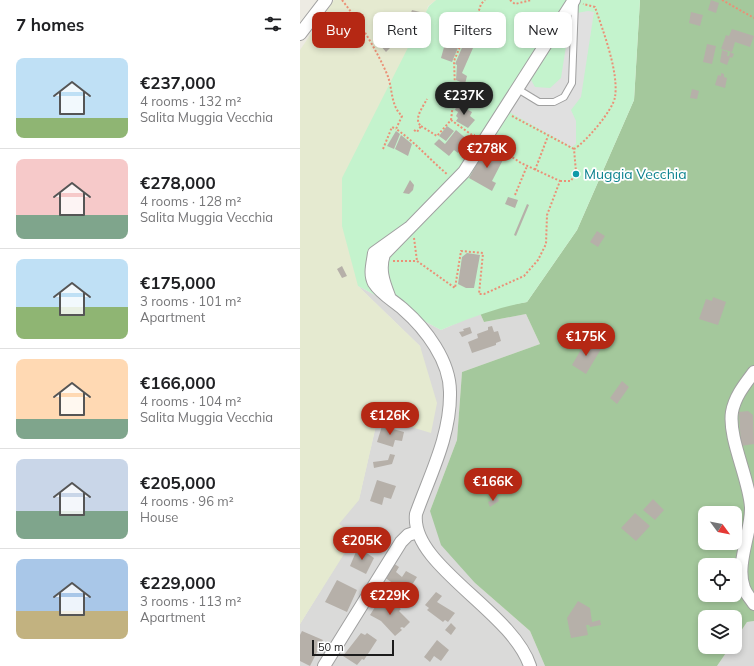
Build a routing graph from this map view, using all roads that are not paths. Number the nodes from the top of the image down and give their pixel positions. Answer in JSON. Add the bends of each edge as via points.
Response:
{"nodes":[{"id":1,"x":326,"y":0,"type":"edge"},
{"id":2,"x":574,"y":1,"type":"edge"},
{"id":3,"x":300,"y":34,"type":"edge"},
{"id":4,"x":516,"y":88,"type":"junction"},
{"id":5,"x":754,"y":372,"type":"edge"},
{"id":6,"x":417,"y":532,"type":"junction"},
{"id":7,"x":754,"y":604,"type":"edge"},
{"id":8,"x":324,"y":666,"type":"edge"},
{"id":9,"x":530,"y":666,"type":"edge"}],
"edges":[{"from":1,"to":3,"type":"street"},
{"from":2,"to":4,"type":"street"},
{"from":2,"to":4,"type":"lane","via":[[572,82],[564,97],[554,102],[539,102]]},
{"from":4,"to":6,"type":"street","via":[[464,172],[384,254],[381,265],[382,278],[390,299],[415,320],[432,342],[446,370],[450,390],[450,413],[416,514]]},
{"from":5,"to":7,"type":"street","via":[[736,397],[732,413],[751,509],[742,560],[744,588]]},
{"from":6,"to":8,"type":"street","via":[[408,535],[401,542]]},
{"from":6,"to":9,"type":"street","via":[[429,554],[501,622],[517,641]]}]}
